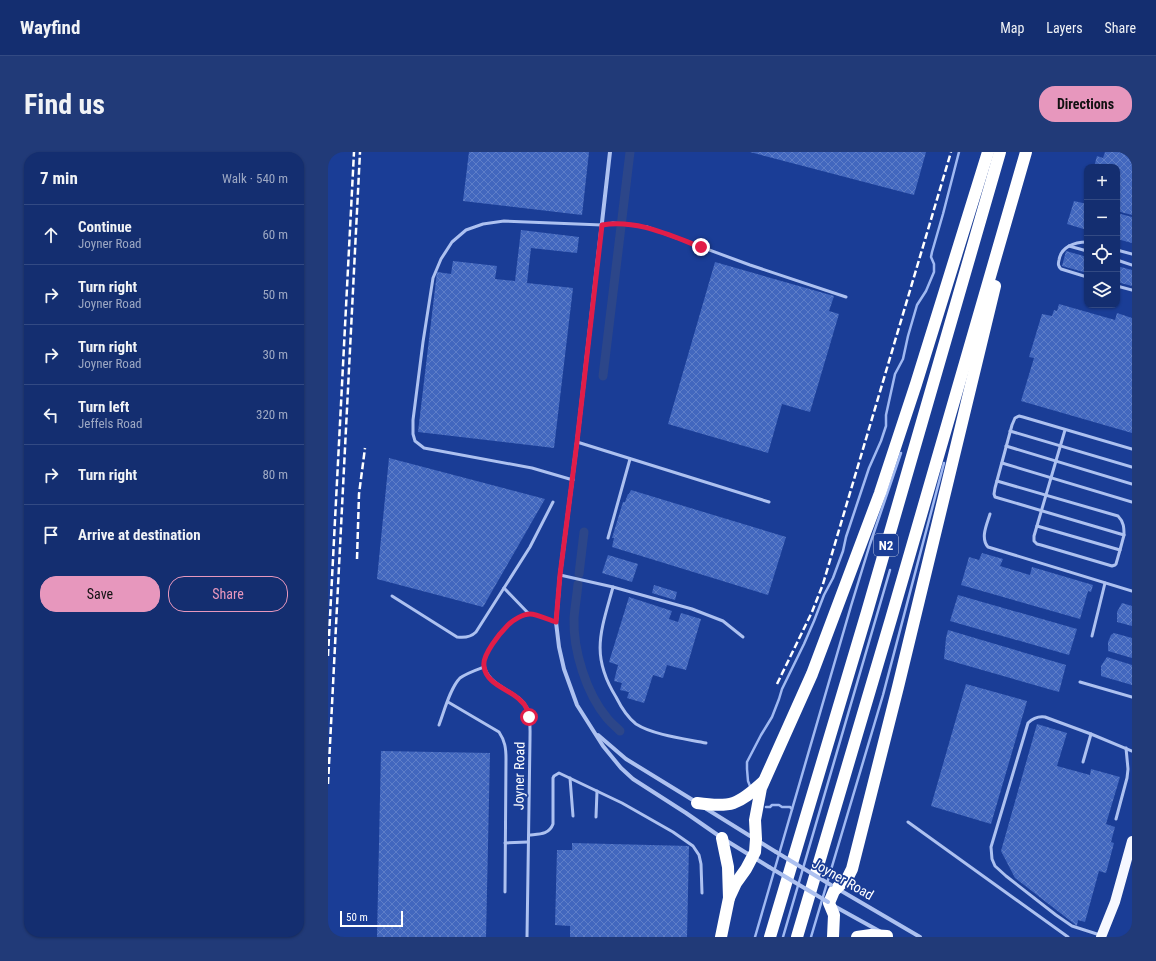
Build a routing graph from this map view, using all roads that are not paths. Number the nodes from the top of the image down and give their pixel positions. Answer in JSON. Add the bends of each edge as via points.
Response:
{"nodes":[{"id":1,"x":610,"y":152,"type":"edge"},
{"id":2,"x":988,"y":152,"type":"edge"},
{"id":3,"x":1000,"y":152,"type":"edge"},
{"id":4,"x":1026,"y":152,"type":"edge"},
{"id":5,"x":1017,"y":185,"type":"junction"},
{"id":6,"x":602,"y":225,"type":"junction"},
{"id":7,"x":1084,"y":242,"type":"edge"},
{"id":8,"x":1069,"y":246,"type":"junction"},
{"id":9,"x":1084,"y":251,"type":"edge"},
{"id":10,"x":1120,"y":251,"type":"edge"},
{"id":11,"x":1132,"y":254,"type":"edge"},
{"id":12,"x":1120,"y":261,"type":"edge"},
{"id":13,"x":1132,"y":265,"type":"edge"},
{"id":14,"x":1084,"y":276,"type":"edge"},
{"id":15,"x":1120,"y":287,"type":"edge"},
{"id":16,"x":1132,"y":290,"type":"edge"},
{"id":17,"x":846,"y":297,"type":"dead end"},
{"id":18,"x":1065,"y":430,"type":"junction"},
{"id":19,"x":1010,"y":431,"type":"junction"},
{"id":20,"x":577,"y":442,"type":"junction"},
{"id":21,"x":1006,"y":446,"type":"junction"},
{"id":22,"x":1061,"y":446,"type":"junction"},
{"id":23,"x":1132,"y":449,"type":"edge"},
{"id":24,"x":630,"y":459,"type":"junction"},
{"id":25,"x":1056,"y":461,"type":"junction"},
{"id":26,"x":1002,"y":463,"type":"junction"},
{"id":27,"x":1132,"y":467,"type":"edge"},
{"id":28,"x":1052,"y":477,"type":"junction"},
{"id":29,"x":572,"y":480,"type":"junction"},
{"id":30,"x":997,"y":481,"type":"junction"},
{"id":31,"x":1132,"y":484,"type":"edge"},
{"id":32,"x":1046,"y":496,"type":"junction"},
{"id":33,"x":553,"y":502,"type":"dead end"},
{"id":34,"x":769,"y":502,"type":"dead end"},
{"id":35,"x":1132,"y":502,"type":"edge"},
{"id":36,"x":1042,"y":511,"type":"junction"},
{"id":37,"x":990,"y":514,"type":"dead end"},
{"id":38,"x":1037,"y":526,"type":"junction"},
{"id":39,"x":1124,"y":535,"type":"junction"},
{"id":40,"x":608,"y":538,"type":"dead end"},
{"id":41,"x":1120,"y":550,"type":"junction"},
{"id":42,"x":560,"y":575,"type":"junction"},
{"id":43,"x":1105,"y":582,"type":"junction"},
{"id":44,"x":613,"y":587,"type":"junction"},
{"id":45,"x":504,"y":588,"type":"junction"},
{"id":46,"x":1132,"y":591,"type":"edge"},
{"id":47,"x":392,"y":596,"type":"dead end"},
{"id":48,"x":529,"y":614,"type":"junction"},
{"id":49,"x":556,"y":622,"type":"junction"},
{"id":50,"x":1092,"y":636,"type":"dead end"},
{"id":51,"x":743,"y":637,"type":"dead end"},
{"id":52,"x":484,"y":668,"type":"junction"},
{"id":53,"x":1080,"y":682,"type":"dead end"},
{"id":54,"x":1132,"y":697,"type":"edge"},
{"id":55,"x":448,"y":702,"type":"junction"},
{"id":56,"x":439,"y":725,"type":"dead end"},
{"id":57,"x":596,"y":734,"type":"junction"},
{"id":58,"x":1091,"y":734,"type":"junction"},
{"id":59,"x":706,"y":743,"type":"dead end"},
{"id":60,"x":1126,"y":748,"type":"junction"},
{"id":61,"x":1132,"y":751,"type":"edge"},
{"id":62,"x":1083,"y":762,"type":"dead end"},
{"id":63,"x":570,"y":778,"type":"junction"},
{"id":64,"x":764,"y":781,"type":"junction"},
{"id":65,"x":597,"y":791,"type":"junction"},
{"id":66,"x":697,"y":803,"type":"junction"},
{"id":67,"x":573,"y":816,"type":"dead end"},
{"id":68,"x":596,"y":817,"type":"dead end"},
{"id":69,"x":1116,"y":820,"type":"dead end"},
{"id":70,"x":908,"y":822,"type":"dead end"},
{"id":71,"x":529,"y":835,"type":"junction"},
{"id":72,"x":722,"y":838,"type":"junction"},
{"id":73,"x":756,"y":840,"type":"junction"},
{"id":74,"x":1132,"y":841,"type":"edge"},
{"id":75,"x":528,"y":842,"type":"junction"},
{"id":76,"x":505,"y":843,"type":"junction"},
{"id":77,"x":752,"y":857,"type":"junction"},
{"id":78,"x":834,"y":886,"type":"junction"},
{"id":79,"x":505,"y":892,"type":"dead end"},
{"id":80,"x":702,"y":893,"type":"dead end"},
{"id":81,"x":729,"y":898,"type":"junction"},
{"id":82,"x":828,"y":903,"type":"junction"},
{"id":83,"x":888,"y":936,"type":"edge"},
{"id":84,"x":1102,"y":936,"type":"edge"},
{"id":85,"x":527,"y":937,"type":"edge"},
{"id":86,"x":721,"y":937,"type":"edge"},
{"id":87,"x":770,"y":937,"type":"edge"},
{"id":88,"x":797,"y":937,"type":"edge"},
{"id":89,"x":833,"y":937,"type":"edge"},
{"id":90,"x":857,"y":937,"type":"edge"},
{"id":91,"x":920,"y":937,"type":"edge"},
{"id":92,"x":1068,"y":937,"type":"edge"}],
"edges":[{"from":1,"to":6,"type":"street","name":"Joyner Road"},
{"from":2,"to":64,"type":"highway","via":[[880,493],[812,674]]},
{"from":3,"to":87,"type":"highway","number":"N2"},
{"from":4,"to":5,"type":"highway","number":"N2"},
{"from":5,"to":78,"type":"highway","via":[[902,672],[852,869],[848,877]]},
{"from":5,"to":88,"type":"highway","number":"N2"},
{"from":6,"to":17,"type":"lane","via":[[613,223],[647,227]]},
{"from":6,"to":20,"type":"street","name":"Joyner Road"},
{"from":6,"to":29,"type":"lane","via":[[504,221],[466,230],[452,242],[433,278],[413,420],[415,441],[424,448],[532,468]]},
{"from":7,"to":8,"type":"lane"},
{"from":8,"to":9,"type":"lane"},
{"from":8,"to":14,"type":"lane","via":[[1062,251],[1058,266],[1060,270]]},
{"from":10,"to":11,"type":"lane"},
{"from":12,"to":13,"type":"lane"},
{"from":15,"to":16,"type":"lane"},
{"from":18,"to":19,"type":"lane","via":[[1017,416]]},
{"from":18,"to":22,"type":"lane"},
{"from":18,"to":23,"type":"lane"},
{"from":19,"to":21,"type":"lane"},
{"from":19,"to":22,"type":"lane"},
{"from":20,"to":24,"type":"lane"},
{"from":20,"to":29,"type":"street","name":"Joyner Road"},
{"from":21,"to":25,"type":"lane"},
{"from":21,"to":26,"type":"lane"},
{"from":22,"to":25,"type":"lane"},
{"from":22,"to":27,"type":"lane"},
{"from":24,"to":34,"type":"lane"},
{"from":24,"to":40,"type":"lane"},
{"from":25,"to":28,"type":"lane"},
{"from":25,"to":31,"type":"lane"},
{"from":26,"to":28,"type":"lane"},
{"from":26,"to":30,"type":"lane"},
{"from":28,"to":32,"type":"lane"},
{"from":28,"to":35,"type":"lane"},
{"from":29,"to":42,"type":"street","name":"Joyner Road"},
{"from":30,"to":32,"type":"lane"},
{"from":30,"to":36,"type":"lane","via":[[995,497]]},
{"from":32,"to":36,"type":"lane"},
{"from":32,"to":39,"type":"lane","via":[[1118,516],[1124,525]]},
{"from":33,"to":45,"type":"lane","via":[[530,548]]},
{"from":36,"to":38,"type":"lane"},
{"from":36,"to":39,"type":"lane"},
{"from":37,"to":43,"type":"lane","via":[[984,537],[988,547]]},
{"from":38,"to":41,"type":"lane"},
{"from":38,"to":41,"type":"lane","via":[[1034,541],[1037,544],[1104,564],[1115,565]]},
{"from":39,"to":41,"type":"lane"},
{"from":42,"to":44,"type":"lane"},
{"from":42,"to":49,"type":"street","name":"Joyner Road"},
{"from":43,"to":46,"type":"lane"},
{"from":43,"to":50,"type":"lane"},
{"from":44,"to":51,"type":"lane","via":[[710,616],[723,621]]},
{"from":44,"to":59,"type":"lane","via":[[602,628],[600,647],[601,666],[608,686],[636,724],[662,734]]},
{"from":45,"to":47,"type":"lane","via":[[476,632],[462,637],[457,637]]},
{"from":45,"to":48,"type":"lane"},
{"from":48,"to":49,"type":"lane"},
{"from":48,"to":52,"type":"lane","via":[[509,624],[498,636],[486,654]]},
{"from":49,"to":57,"type":"street","name":"Joyner Road","via":[[564,669],[578,705]]},
{"from":52,"to":55,"type":"lane","via":[[460,679],[453,688]]},
{"from":52,"to":71,"type":"lane","name":"Joyner Road","via":[[488,677],[521,700],[529,717]]},
{"from":53,"to":54,"type":"lane"},
{"from":55,"to":56,"type":"lane"},
{"from":55,"to":76,"type":"lane","via":[[498,732],[503,738],[506,759]]},
{"from":57,"to":66,"type":"street","name":"Joyner Road","via":[[626,759]]},
{"from":57,"to":72,"type":"street","name":"Joyner Road","via":[[606,750],[633,779]]},
{"from":58,"to":60,"type":"lane"},
{"from":58,"to":62,"type":"lane"},
{"from":58,"to":84,"type":"lane","via":[[1040,717],[1028,723],[991,854],[995,866],[1056,915],[1072,926]]},
{"from":60,"to":61,"type":"lane"},
{"from":60,"to":69,"type":"lane","via":[[1127,778]]},
{"from":63,"to":65,"type":"lane"},
{"from":63,"to":67,"type":"lane"},
{"from":63,"to":71,"type":"lane","via":[[559,773],[554,776],[551,829],[544,834]]},
{"from":64,"to":66,"type":"highway","via":[[746,797],[727,805]]},
{"from":64,"to":73,"type":"highway","via":[[756,808]]},
{"from":65,"to":68,"type":"lane"},
{"from":65,"to":80,"type":"lane","via":[[673,832],[693,846],[701,864]]},
{"from":66,"to":73,"type":"street","name":"Joyner Road"},
{"from":70,"to":92,"type":"lane"},
{"from":71,"to":75,"type":"lane","name":"Joyner Road"},
{"from":72,"to":77,"type":"street","name":"Joyner Road"},
{"from":72,"to":81,"type":"highway","via":[[727,863]]},
{"from":73,"to":77,"type":"highway"},
{"from":73,"to":78,"type":"street","name":"Joyner Road","bridge":true},
{"from":74,"to":84,"type":"main road","via":[[1115,902]]},
{"from":75,"to":76,"type":"lane"},
{"from":75,"to":85,"type":"lane","name":"Joyner Road"},
{"from":76,"to":79,"type":"lane"},
{"from":77,"to":81,"type":"highway"},
{"from":77,"to":82,"type":"street","name":"Joyner Road","bridge":true},
{"from":78,"to":82,"type":"highway"},
{"from":78,"to":91,"type":"street","name":"Joyner Road"},
{"from":81,"to":86,"type":"highway"},
{"from":82,"to":83,"type":"street","name":"Joyner Road"},
{"from":82,"to":89,"type":"highway","via":[[834,915]]},
{"from":83,"to":90,"type":"highway"}]}
